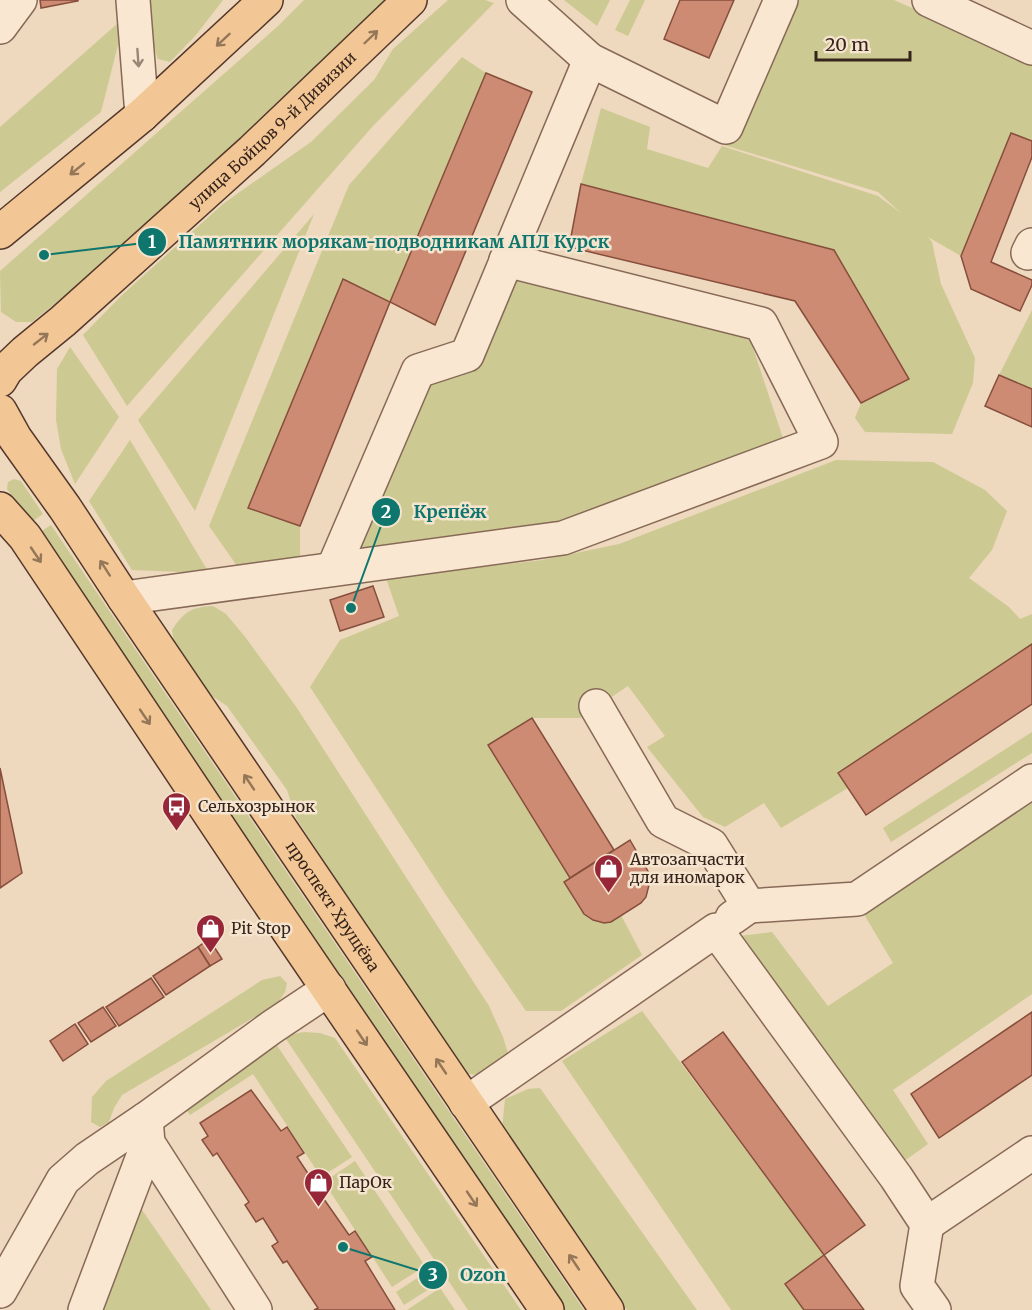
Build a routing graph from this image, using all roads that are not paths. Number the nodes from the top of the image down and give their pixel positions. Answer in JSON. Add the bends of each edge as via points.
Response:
{"nodes":[{"id":1,"x":20,"y":0,"type":"edge"},
{"id":2,"x":133,"y":0,"type":"edge"},
{"id":3,"x":266,"y":0,"type":"edge"},
{"id":4,"x":410,"y":0,"type":"edge"},
{"id":5,"x":523,"y":0,"type":"edge"},
{"id":6,"x":781,"y":0,"type":"edge"},
{"id":7,"x":929,"y":0,"type":"edge"},
{"id":8,"x":0,"y":27,"type":"edge"},
{"id":9,"x":1032,"y":48,"type":"edge"},
{"id":10,"x":590,"y":60,"type":"junction"},
{"id":11,"x":142,"y":116,"type":"junction"},
{"id":12,"x":0,"y":232,"type":"edge"},
{"id":13,"x":506,"y":260,"type":"junction"},
{"id":14,"x":0,"y":380,"type":"edge"},
{"id":15,"x":0,"y":411,"type":"edge"},
{"id":16,"x":0,"y":509,"type":"edge"},
{"id":17,"x":333,"y":569,"type":"junction"},
{"id":18,"x":124,"y":598,"type":"junction"},
{"id":19,"x":596,"y":706,"type":"dead end"},
{"id":20,"x":1032,"y":781,"type":"edge"},
{"id":21,"x":749,"y":906,"type":"junction"},
{"id":22,"x":716,"y":930,"type":"junction"},
{"id":23,"x":329,"y":989,"type":"junction"},
{"id":24,"x":466,"y":1103,"type":"junction"},
{"id":25,"x":147,"y":1131,"type":"junction"},
{"id":26,"x":1032,"y":1153,"type":"edge"},
{"id":27,"x":927,"y":1224,"type":"junction"},
{"id":28,"x":0,"y":1291,"type":"edge"},
{"id":29,"x":85,"y":1310,"type":"edge"},
{"id":30,"x":255,"y":1310,"type":"edge"},
{"id":31,"x":547,"y":1310,"type":"edge"},
{"id":32,"x":607,"y":1310,"type":"edge"},
{"id":33,"x":934,"y":1310,"type":"edge"}],
"edges":[{"from":1,"to":8,"type":"lane"},
{"from":2,"to":11,"type":"lane","one_way":true},
{"from":3,"to":11,"type":"main road","one_way":true},
{"from":14,"to":4,"type":"main road","name":"улица Бойцов 9-й Дивизии","one_way":true,"via":[[25,352],[252,151]]},
{"from":5,"to":10,"type":"lane"},
{"from":6,"to":10,"type":"lane","via":[[726,127]]},
{"from":7,"to":9,"type":"lane"},
{"from":10,"to":13,"type":"lane"},
{"from":11,"to":12,"type":"main road","one_way":true},
{"from":13,"to":17,"type":"lane","via":[[466,355],[418,371]]},
{"from":13,"to":17,"type":"lane","via":[[761,324],[821,442],[563,538]]},
{"from":18,"to":15,"type":"main road","name":"проспект Хрущёва","one_way":true},
{"from":16,"to":23,"type":"main road","one_way":true,"via":[[25,537]]},
{"from":17,"to":18,"type":"lane"},
{"from":24,"to":18,"type":"main road","name":"проспект Хрущёва","one_way":true},
{"from":19,"to":21,"type":"lane","via":[[663,821],[711,845]]},
{"from":20,"to":21,"type":"lane","via":[[857,899]]},
{"from":21,"to":22,"type":"lane"},
{"from":22,"to":24,"type":"lane"},
{"from":22,"to":27,"type":"lane"},
{"from":23,"to":25,"type":"lane","via":[[272,1027]]},
{"from":23,"to":31,"type":"main road","one_way":true},
{"from":32,"to":24,"type":"main road","name":"проспект Хрущёва","one_way":true},
{"from":25,"to":28,"type":"lane","via":[[87,1159],[63,1180]]},
{"from":25,"to":29,"type":"lane"},
{"from":25,"to":30,"type":"lane"},
{"from":26,"to":27,"type":"lane"},
{"from":27,"to":33,"type":"lane","via":[[917,1286]]}]}
